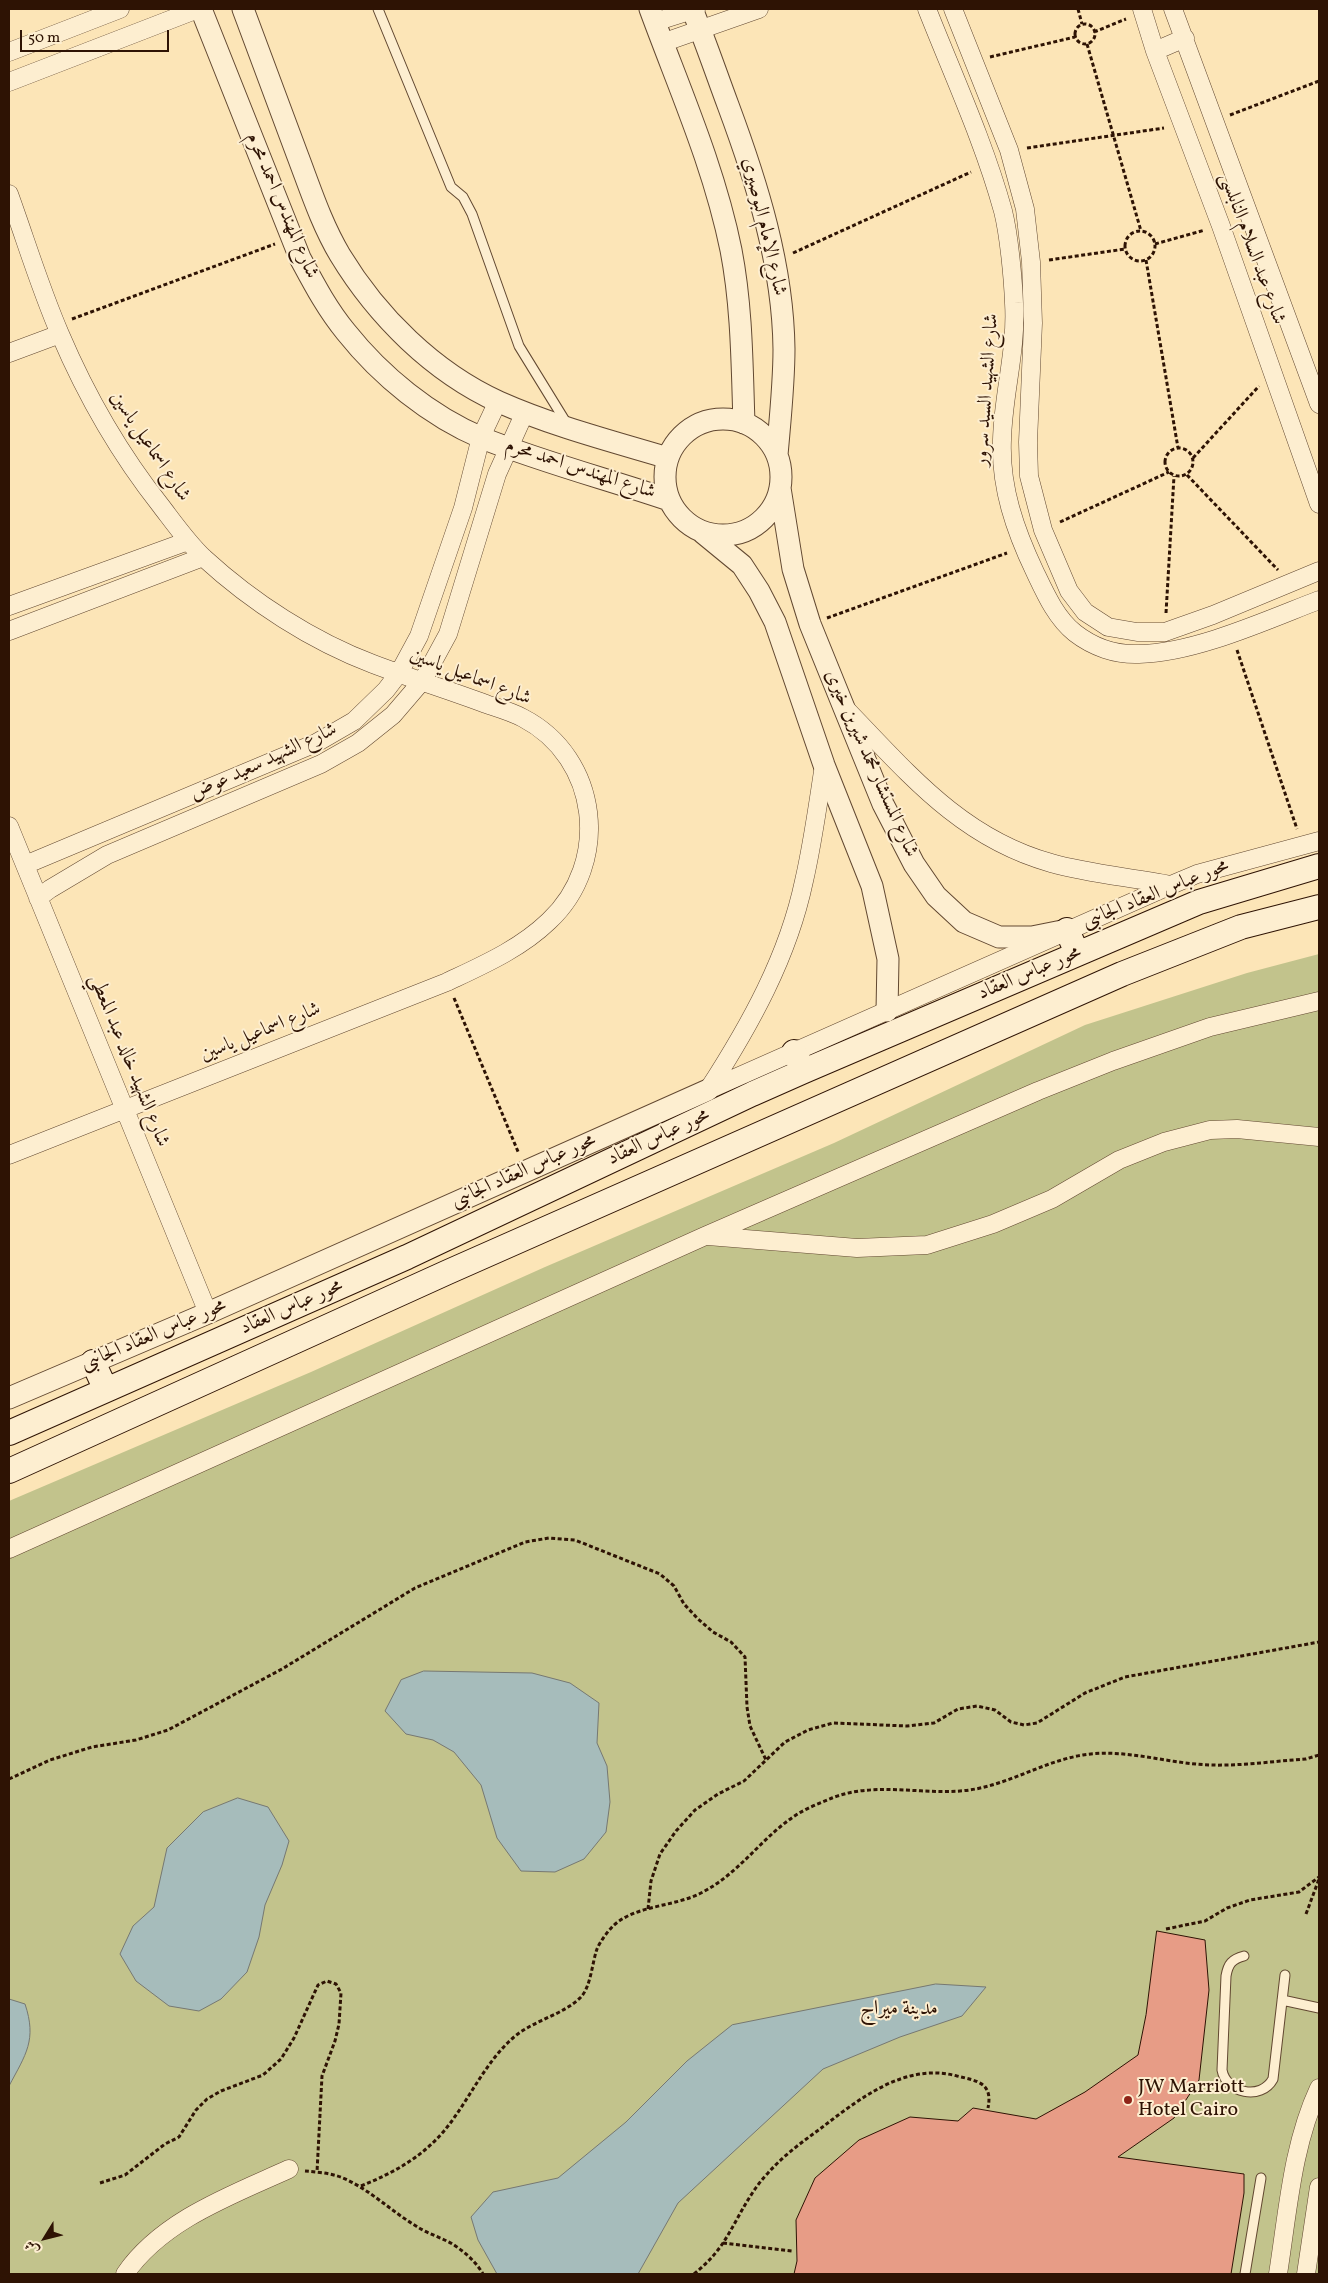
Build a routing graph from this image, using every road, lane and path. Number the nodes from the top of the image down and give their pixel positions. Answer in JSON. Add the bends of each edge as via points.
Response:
{"nodes":[{"id":1,"x":120,"y":9,"type":"edge"},
{"id":2,"x":199,"y":9,"type":"edge"},
{"id":3,"x":243,"y":9,"type":"edge"},
{"id":4,"x":378,"y":9,"type":"edge"},
{"id":5,"x":693,"y":9,"type":"edge"},
{"id":6,"x":759,"y":9,"type":"edge"},
{"id":7,"x":927,"y":9,"type":"edge"},
{"id":8,"x":953,"y":9,"type":"edge"},
{"id":9,"x":1078,"y":9,"type":"edge"},
{"id":10,"x":1173,"y":9,"type":"edge"},
{"id":11,"x":1143,"y":10,"type":"edge"},
{"id":12,"x":653,"y":15,"type":"edge"},
{"id":13,"x":1082,"y":24,"type":"junction"},
{"id":14,"x":701,"y":29,"type":"junction"},
{"id":15,"x":1094,"y":32,"type":"junction"},
{"id":16,"x":1075,"y":37,"type":"junction"},
{"id":17,"x":1184,"y":38,"type":"junction"},
{"id":18,"x":662,"y":43,"type":"junction"},
{"id":19,"x":1087,"y":44,"type":"junction"},
{"id":20,"x":1155,"y":51,"type":"junction"},
{"id":21,"x":9,"y":52,"type":"edge"},
{"id":22,"x":974,"y":61,"type":"junction"},
{"id":23,"x":1319,"y":81,"type":"edge"},
{"id":24,"x":9,"y":82,"type":"edge"},
{"id":25,"x":1215,"y":120,"type":"junction"},
{"id":26,"x":1182,"y":126,"type":"junction"},
{"id":27,"x":1113,"y":135,"type":"junction"},
{"id":28,"x":1009,"y":150,"type":"junction"},
{"id":29,"x":988,"y":164,"type":"junction"},
{"id":30,"x":9,"y":194,"type":"edge"},
{"id":31,"x":1024,"y":209,"type":"junction"},
{"id":32,"x":1004,"y":214,"type":"junction"},
{"id":33,"x":1221,"y":226,"type":"junction"},
{"id":34,"x":1140,"y":231,"type":"junction"},
{"id":35,"x":292,"y":238,"type":"junction"},
{"id":36,"x":1155,"y":244,"type":"junction"},
{"id":37,"x":1125,"y":249,"type":"junction"},
{"id":38,"x":1146,"y":260,"type":"junction"},
{"id":39,"x":774,"y":262,"type":"junction"},
{"id":40,"x":1031,"y":262,"type":"junction"},
{"id":41,"x":58,"y":329,"type":"junction"},
{"id":42,"x":9,"y":353,"type":"edge"},
{"id":43,"x":1272,"y":371,"type":"junction"},
{"id":44,"x":498,"y":401,"type":"junction"},
{"id":45,"x":1319,"y":404,"type":"edge"},
{"id":46,"x":525,"y":412,"type":"junction"},
{"id":47,"x":744,"y":423,"type":"junction"},
{"id":48,"x":570,"y":429,"type":"junction"},
{"id":49,"x":481,"y":437,"type":"junction"},
{"id":50,"x":509,"y":447,"type":"junction"},
{"id":51,"x":1178,"y":448,"type":"junction"},
{"id":52,"x":777,"y":455,"type":"junction"},
{"id":53,"x":668,"y":458,"type":"junction"},
{"id":54,"x":1193,"y":458,"type":"junction"},
{"id":55,"x":1169,"y":472,"type":"junction"},
{"id":56,"x":1187,"y":475,"type":"junction"},
{"id":57,"x":1174,"y":476,"type":"junction"},
{"id":58,"x":780,"y":488,"type":"junction"},
{"id":59,"x":669,"y":500,"type":"junction"},
{"id":60,"x":1319,"y":504,"type":"edge"},
{"id":61,"x":1042,"y":530,"type":"junction"},
{"id":62,"x":703,"y":532,"type":"junction"},
{"id":63,"x":188,"y":541,"type":"junction"},
{"id":64,"x":1023,"y":547,"type":"junction"},
{"id":65,"x":203,"y":557,"type":"junction"},
{"id":66,"x":1319,"y":570,"type":"edge"},
{"id":67,"x":1291,"y":583,"type":"junction"},
{"id":68,"x":69,"y":584,"type":"junction"},
{"id":69,"x":1319,"y":600,"type":"edge"},
{"id":70,"x":77,"y":605,"type":"junction"},
{"id":71,"x":9,"y":606,"type":"edge"},
{"id":72,"x":810,"y":624,"type":"junction"},
{"id":73,"x":9,"y":631,"type":"edge"},
{"id":74,"x":1165,"y":632,"type":"junction"},
{"id":75,"x":1232,"y":633,"type":"junction"},
{"id":76,"x":399,"y":673,"type":"junction"},
{"id":77,"x":423,"y":680,"type":"junction"},
{"id":78,"x":844,"y":707,"type":"junction"},
{"id":79,"x":824,"y":764,"type":"junction"},
{"id":80,"x":9,"y":826,"type":"edge"},
{"id":81,"x":1311,"y":842,"type":"edge"},
{"id":82,"x":25,"y":864,"type":"junction"},
{"id":83,"x":1319,"y":866,"type":"edge"},
{"id":84,"x":1171,"y":885,"type":"junction"},
{"id":85,"x":38,"y":898,"type":"junction"},
{"id":86,"x":1319,"y":907,"type":"edge"},
{"id":87,"x":1067,"y":930,"type":"junction"},
{"id":88,"x":1077,"y":953,"type":"junction"},
{"id":89,"x":446,"y":982,"type":"junction"},
{"id":90,"x":1319,"y":1001,"type":"edge"},
{"id":91,"x":887,"y":1010,"type":"junction"},
{"id":92,"x":799,"y":1061,"type":"junction"},
{"id":93,"x":708,"y":1090,"type":"junction"},
{"id":94,"x":125,"y":1110,"type":"junction"},
{"id":95,"x":1319,"y":1137,"type":"edge"},
{"id":96,"x":9,"y":1155,"type":"edge"},
{"id":97,"x":526,"y":1171,"type":"junction"},
{"id":98,"x":705,"y":1236,"type":"junction"},
{"id":99,"x":442,"y":1241,"type":"junction"},
{"id":100,"x":448,"y":1272,"type":"junction"},
{"id":101,"x":354,"y":1281,"type":"junction"},
{"id":102,"x":383,"y":1301,"type":"junction"},
{"id":103,"x":208,"y":1313,"type":"junction"},
{"id":104,"x":93,"y":1362,"type":"junction"},
{"id":105,"x":106,"y":1390,"type":"junction"},
{"id":106,"x":9,"y":1398,"type":"edge"},
{"id":107,"x":9,"y":1433,"type":"edge"},
{"id":108,"x":9,"y":1471,"type":"edge"},
{"id":109,"x":9,"y":1549,"type":"edge"},
{"id":110,"x":1319,"y":1642,"type":"edge"},
{"id":111,"x":1319,"y":1755,"type":"edge"},
{"id":112,"x":766,"y":1760,"type":"junction"},
{"id":113,"x":9,"y":1779,"type":"edge"},
{"id":114,"x":1319,"y":1878,"type":"edge"},
{"id":115,"x":648,"y":1910,"type":"junction"},
{"id":116,"x":1306,"y":1914,"type":"dead end"},
{"id":117,"x":1166,"y":1929,"type":"dead end"},
{"id":118,"x":1244,"y":1956,"type":"dead end"},
{"id":119,"x":1285,"y":1975,"type":"dead end"},
{"id":120,"x":1282,"y":2000,"type":"junction"},
{"id":121,"x":1319,"y":2008,"type":"edge"},
{"id":122,"x":1319,"y":2088,"type":"edge"},
{"id":123,"x":988,"y":2108,"type":"dead end"},
{"id":124,"x":289,"y":2169,"type":"joint"},
{"id":125,"x":317,"y":2172,"type":"junction"},
{"id":126,"x":1261,"y":2178,"type":"dead end"},
{"id":127,"x":100,"y":2183,"type":"dead end"},
{"id":128,"x":361,"y":2186,"type":"junction"},
{"id":129,"x":1319,"y":2188,"type":"edge"},
{"id":130,"x":723,"y":2243,"type":"junction"},
{"id":131,"x":792,"y":2251,"type":"dead end"},
{"id":132,"x":125,"y":2274,"type":"edge"},
{"id":133,"x":483,"y":2274,"type":"edge"},
{"id":134,"x":694,"y":2274,"type":"edge"},
{"id":135,"x":1244,"y":2274,"type":"edge"},
{"id":136,"x":1278,"y":2274,"type":"edge"},
{"id":137,"x":1306,"y":2274,"type":"edge"}],
"edges":[{"from":1,"to":21,"type":"street"},
{"from":2,"to":24,"type":"street"},
{"from":2,"to":35,"type":"street","name":"شارع المهندس احمد محرم"},
{"from":3,"to":44,"type":"street","name":"شارع المهندس احمد محرم","via":[[324,223],[358,283],[380,310],[430,358],[458,379]]},
{"from":4,"to":48,"type":"lane","via":[[450,187],[463,197],[472,214],[519,346]]},
{"from":5,"to":12,"type":"street"},
{"from":5,"to":14,"type":"street","name":"شارع الإمام البوصيري"},
{"from":6,"to":14,"type":"street"},
{"from":7,"to":29,"type":"street","name":"شارع الشهيد السيد سرور"},
{"from":8,"to":22,"type":"street","name":"شارع الشهيد السيد سرور"},
{"from":9,"to":13,"type":"path"},
{"from":10,"to":17,"type":"street","name":"شارع عبد السلام النابلسى"},
{"from":11,"to":15,"type":"path"},
{"from":11,"to":20,"type":"street","name":"شارع عبد السلام النابلسى"},
{"from":12,"to":18,"type":"street","name":"شارع الإمام البوصيري"},
{"from":13,"to":15,"type":"path"},
{"from":13,"to":16,"type":"path"},
{"from":14,"to":18,"type":"street"},
{"from":14,"to":39,"type":"street","name":"شارع الإمام البوصيري","via":[[746,152],[761,200]]},
{"from":15,"to":19,"type":"path","via":[[1094,37]]},
{"from":16,"to":19,"type":"path"},
{"from":16,"to":22,"type":"path"},
{"from":17,"to":20,"type":"street"},
{"from":17,"to":25,"type":"street","name":"شارع عبد السلام النابلسى"},
{"from":18,"to":47,"type":"street","name":"شارع الإمام البوصيري","via":[[707,161],[731,250],[742,341]]},
{"from":19,"to":27,"type":"path"},
{"from":20,"to":26,"type":"street","name":"شارع عبد السلام النابلسى"},
{"from":22,"to":28,"type":"street","name":"شارع الشهيد السيد سرور"},
{"from":23,"to":25,"type":"path"},
{"from":25,"to":45,"type":"street","name":"شارع عبد السلام النابلسى"},
{"from":26,"to":27,"type":"path"},
{"from":26,"to":33,"type":"street","name":"شارع عبد السلام النابلسى"},
{"from":27,"to":28,"type":"path"},
{"from":27,"to":34,"type":"path"},
{"from":28,"to":31,"type":"street","name":"شارع الشهيد السيد سرور"},
{"from":29,"to":32,"type":"street","name":"شارع الشهيد السيد سرور"},
{"from":29,"to":39,"type":"path"},
{"from":30,"to":41,"type":"street","name":"شارع اسماعيل ياسين"},
{"from":31,"to":32,"type":"street"},
{"from":31,"to":40,"type":"street","name":"شارع الشهيد السيد سرور"},
{"from":32,"to":64,"type":"street","name":"شارع الشهيد السيد سرور","via":[[1014,302],[1014,351],[1002,439],[1003,477],[1008,505]]},
{"from":33,"to":36,"type":"path"},
{"from":33,"to":43,"type":"street","name":"شارع عبد السلام النابلسى"},
{"from":34,"to":36,"type":"path","via":[[1147,233]]},
{"from":34,"to":37,"type":"path","via":[[1128,236]]},
{"from":35,"to":41,"type":"path"},
{"from":35,"to":49,"type":"street","name":"شارع المهندس احمد محرم","via":[[320,296],[375,364],[408,393]]},
{"from":36,"to":38,"type":"path"},
{"from":37,"to":38,"type":"path","via":[[1133,260]]},
{"from":37,"to":40,"type":"path"},
{"from":38,"to":51,"type":"path"},
{"from":39,"to":52,"type":"street","name":"شارع الإمام البوصيري","via":[[784,347]]},
{"from":40,"to":61,"type":"street","name":"شارع الشهيد السيد سرور","via":[[1033,323],[1028,476]]},
{"from":41,"to":42,"type":"street"},
{"from":41,"to":63,"type":"street","name":"شارع اسماعيل ياسين","via":[[100,415],[138,477]]},
{"from":43,"to":54,"type":"path"},
{"from":43,"to":60,"type":"street","name":"شارع عبد السلام النابلسى"},
{"from":44,"to":46,"type":"street","name":"شارع المهندس احمد محرم"},
{"from":44,"to":49,"type":"street","name":"شارع الشهيد سعيد عوض"},
{"from":46,"to":48,"type":"street","name":"شارع المهندس احمد محرم"},
{"from":46,"to":50,"type":"street","name":"شارع الشهيد سعيد عوض"},
{"from":47,"to":52,"type":"street","via":[[758,432]]},
{"from":47,"to":53,"type":"street","via":[[721,420],[698,424],[685,432]]},
{"from":48,"to":53,"type":"street","name":"شارع المهندس احمد محرم"},
{"from":49,"to":50,"type":"street","name":"شارع المهندس احمد محرم"},
{"from":49,"to":76,"type":"street","name":"شارع الشهيد سعيد عوض","via":[[463,508],[419,636]]},
{"from":50,"to":59,"type":"street","name":"شارع المهندس احمد محرم"},
{"from":50,"to":77,"type":"street","name":"شارع الشهيد سعيد عوض","via":[[492,489],[448,634]]},
{"from":51,"to":54,"type":"path"},
{"from":51,"to":55,"type":"path","via":[[1172,450],[1165,460]]},
{"from":52,"to":58,"type":"street"},
{"from":53,"to":59,"type":"street","via":[[665,486]]},
{"from":54,"to":56,"type":"path","via":[[1194,464]]},
{"from":55,"to":57,"type":"path"},
{"from":55,"to":61,"type":"path"},
{"from":56,"to":57,"type":"path"},
{"from":56,"to":67,"type":"path"},
{"from":57,"to":74,"type":"path"},
{"from":58,"to":62,"type":"street","via":[[775,503],[752,528],[728,535]]},
{"from":58,"to":72,"type":"street","name":"شارع المستشار محمد شيرين خيرى","via":[[793,569]]},
{"from":59,"to":62,"type":"street","via":[[683,519]]},
{"from":61,"to":74,"type":"street","name":"شارع الشهيد السيد سرور","via":[[1069,591],[1085,612],[1108,627]]},
{"from":62,"to":79,"type":"street","name":"شارع المستشار محمد شيرين خيرى","via":[[742,565],[759,591],[775,622]]},
{"from":63,"to":65,"type":"street","name":"شارع اسماعيل ياسين"},
{"from":63,"to":68,"type":"street"},
{"from":64,"to":72,"type":"path"},
{"from":64,"to":75,"type":"street","name":"شارع الشهيد السيد سرور","via":[[1050,604],[1074,632],[1105,650],[1138,654],[1173,650]]},
{"from":65,"to":70,"type":"street"},
{"from":65,"to":76,"type":"street","name":"شارع اسماعيل ياسين","via":[[282,617],[325,642]]},
{"from":66,"to":67,"type":"street","name":"شارع الشهيد السيد سرور"},
{"from":67,"to":74,"type":"street","name":"شارع الشهيد السيد سرور"},
{"from":68,"to":70,"type":"street"},
{"from":68,"to":71,"type":"street"},
{"from":69,"to":75,"type":"street","name":"شارع الشهيد السيد سرور"},
{"from":70,"to":73,"type":"street"},
{"from":72,"to":78,"type":"street","name":"شارع المستشار محمد شيرين خيرى"},
{"from":75,"to":81,"type":"path"},
{"from":76,"to":77,"type":"street","name":"شارع اسماعيل ياسين"},
{"from":76,"to":82,"type":"street","name":"شارع الشهيد سعيد عوض","via":[[354,721],[316,743]]},
{"from":77,"to":85,"type":"street","name":"شارع الشهيد سعيد عوض","via":[[393,715],[358,743],[321,764],[107,856]]},
{"from":77,"to":89,"type":"street","name":"شارع اسماعيل ياسين","via":[[524,718],[551,738],[572,764],[586,795],[590,829],[586,862],[572,894],[551,920],[503,955]]},
{"from":78,"to":84,"type":"street","via":[[916,781],[955,816],[986,837],[1051,864]]},
{"from":78,"to":87,"type":"street","name":"شارع المستشار محمد شيرين خيرى","via":[[883,804],[914,864],[936,896],[964,922],[999,937],[1032,937]]},
{"from":79,"to":91,"type":"street","name":"شارع المستشار محمد شيرين خيرى","via":[[872,886],[888,959]]},
{"from":79,"to":93,"type":"street","via":[[804,882],[788,937],[762,999],[740,1041]]},
{"from":80,"to":82,"type":"street","name":"شارع الشهيد خالد عبد المعطي"},
{"from":81,"to":84,"type":"street","name":"محور عباس العقاد الجانبى","via":[[1197,874]]},
{"from":82,"to":85,"type":"street","name":"شارع الشهيد خالد عبد المعطي"},
{"from":83,"to":88,"type":"main road","name":"محور عباس العقاد","via":[[1199,902]]},
{"from":84,"to":87,"type":"street","name":"محور عباس العقاد الجانبى"},
{"from":85,"to":94,"type":"street","name":"شارع الشهيد خالد عبد المعطي"},
{"from":86,"to":100,"type":"main road","name":"محور عباس العقاد","via":[[1241,927],[1122,974]]},
{"from":87,"to":88,"type":"main road"},
{"from":87,"to":91,"type":"street","name":"محور عباس العقاد الجانبى"},
{"from":88,"to":92,"type":"main road","name":"محور عباس العقاد"},
{"from":89,"to":94,"type":"street","name":"شارع اسماعيل ياسين"},
{"from":89,"to":97,"type":"path"},
{"from":90,"to":98,"type":"street","via":[[1210,1027],[1112,1061]]},
{"from":91,"to":92,"type":"street","name":"محور عباس العقاد الجانبى"},
{"from":92,"to":93,"type":"street","name":"محور عباس العقاد الجانبى"},
{"from":92,"to":99,"type":"main road","name":"محور عباس العقاد","via":[[752,1094]]},
{"from":93,"to":97,"type":"street","name":"محور عباس العقاد الجانبى"},
{"from":94,"to":96,"type":"street","name":"شارع اسماعيل ياسين"},
{"from":94,"to":103,"type":"street","name":"شارع الشهيد خالد عبد المعطي"},
{"from":95,"to":98,"type":"street","via":[[1237,1129],[1210,1130],[1164,1142],[1119,1160],[1052,1199],[993,1224],[927,1245],[857,1248]]},
{"from":97,"to":103,"type":"street","name":"محور عباس العقاد الجانبى"},
{"from":98,"to":109,"type":"street"},
{"from":99,"to":100,"type":"main road","via":[[437,1246],[435,1259]]},
{"from":99,"to":101,"type":"main road","name":"محور عباس العقاد"},
{"from":100,"to":102,"type":"main road","name":"محور عباس العقاد"},
{"from":101,"to":102,"type":"main road","via":[[363,1288],[380,1289]]},
{"from":101,"to":105,"type":"main road","name":"محور عباس العقاد"},
{"from":102,"to":108,"type":"main road","name":"محور عباس العقاد"},
{"from":103,"to":104,"type":"street","name":"محور عباس العقاد الجانبى"},
{"from":104,"to":105,"type":"main road"},
{"from":104,"to":106,"type":"street","name":"محور عباس العقاد الجانبى"},
{"from":105,"to":107,"type":"main road","name":"محور عباس العقاد"},
{"from":110,"to":112,"type":"path","via":[[1125,1677],[1085,1693],[1037,1723],[1024,1726],[1011,1722],[996,1710],[977,1706],[958,1710],[934,1723],[907,1726],[833,1723],[808,1730],[785,1742]]},
{"from":111,"to":115,"type":"path","via":[[1306,1759],[1211,1765],[1118,1752],[1082,1755],[1005,1782],[962,1791],[876,1789],[834,1797],[797,1814],[735,1871],[700,1893]]},
{"from":112,"to":113,"type":"path","via":[[750,1726],[745,1657],[731,1642],[698,1619],[674,1586],[660,1574],[591,1545],[549,1538],[525,1542],[415,1588],[282,1669],[168,1730],[50,1760]]},
{"from":112,"to":115,"type":"path","via":[[744,1781],[695,1810],[676,1831],[660,1854],[650,1881]]},
{"from":114,"to":116,"type":"path"},
{"from":114,"to":117,"type":"path","via":[[1299,1892],[1250,1900],[1205,1921]]},
{"from":115,"to":128,"type":"path","via":[[636,1912],[614,1925],[598,1946],[583,1995],[514,2037],[445,2130],[420,2154],[392,2173]]},
{"from":118,"to":120,"type":"lane","via":[[1230,1963],[1226,1976],[1222,2070],[1224,2078],[1235,2089],[1263,2090],[1273,2079]]},
{"from":119,"to":120,"type":"lane"},
{"from":120,"to":121,"type":"lane"},
{"from":122,"to":136,"type":"street","via":[[1298,2148]]},
{"from":123,"to":130,"type":"path","via":[[990,2097],[986,2086],[976,2080],[930,2074],[884,2085],[836,2116],[768,2173],[743,2205]]},
{"from":124,"to":125,"type":"path"},
{"from":124,"to":132,"type":"street","via":[[201,2210],[156,2241]]},
{"from":125,"to":127,"type":"path","via":[[322,2076],[339,2024],[341,1993],[336,1984],[327,1981],[318,1985],[281,2059],[262,2075],[207,2099],[179,2137],[126,2175]]},
{"from":125,"to":128,"type":"path","via":[[340,2176]]},
{"from":126,"to":135,"type":"lane"},
{"from":128,"to":133,"type":"path","via":[[417,2227],[452,2244],[477,2264]]},
{"from":129,"to":137,"type":"street"},
{"from":130,"to":131,"type":"path"},
{"from":130,"to":134,"type":"path"}]}
